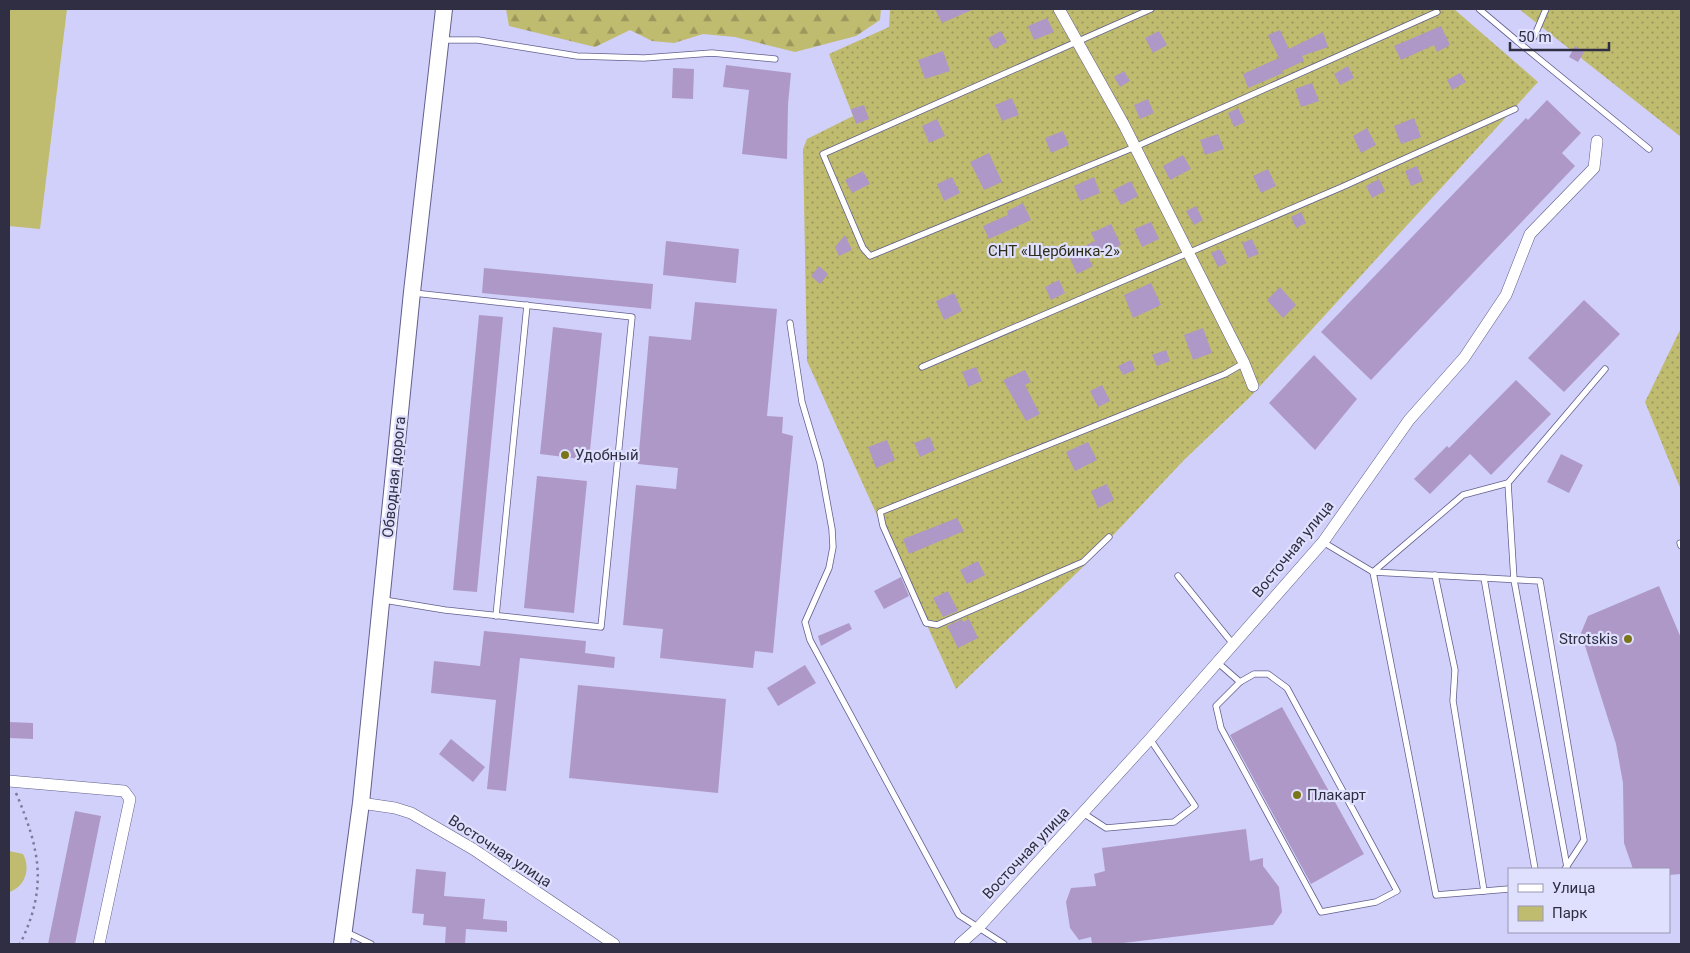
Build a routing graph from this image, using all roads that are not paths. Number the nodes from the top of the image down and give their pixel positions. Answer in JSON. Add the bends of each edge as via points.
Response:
{"nodes":[{"id":1,"x":444,"y":9,"type":"edge"},
{"id":2,"x":1059,"y":9,"type":"edge"},
{"id":3,"x":1151,"y":9,"type":"edge"},
{"id":4,"x":1479,"y":9,"type":"edge"},
{"id":5,"x":1546,"y":9,"type":"edge"},
{"id":6,"x":1437,"y":12,"type":"dead end"},
{"id":7,"x":441,"y":40,"type":"junction"},
{"id":8,"x":1078,"y":42,"type":"junction"},
{"id":9,"x":1517,"y":42,"type":"junction"},
{"id":10,"x":774,"y":58,"type":"dead end"},
{"id":11,"x":1515,"y":109,"type":"dead end"},
{"id":12,"x":1597,"y":141,"type":"dead end"},
{"id":13,"x":1135,"y":147,"type":"junction"},
{"id":14,"x":1649,"y":150,"type":"dead end"},
{"id":15,"x":1188,"y":252,"type":"junction"},
{"id":16,"x":412,"y":292,"type":"junction"},
{"id":17,"x":527,"y":305,"type":"junction"},
{"id":18,"x":790,"y":323,"type":"dead end"},
{"id":19,"x":1244,"y":363,"type":"junction"},
{"id":20,"x":922,"y":368,"type":"dead end"},
{"id":21,"x":1604,"y":369,"type":"dead end"},
{"id":22,"x":1253,"y":386,"type":"dead end"},
{"id":23,"x":1508,"y":483,"type":"junction"},
{"id":24,"x":1109,"y":537,"type":"dead end"},
{"id":25,"x":1323,"y":542,"type":"junction"},
{"id":26,"x":1373,"y":572,"type":"junction"},
{"id":27,"x":1435,"y":575,"type":"junction"},
{"id":28,"x":1178,"y":576,"type":"dead end"},
{"id":29,"x":1484,"y":578,"type":"junction"},
{"id":30,"x":1514,"y":580,"type":"junction"},
{"id":31,"x":382,"y":600,"type":"junction"},
{"id":32,"x":496,"y":616,"type":"junction"},
{"id":33,"x":1233,"y":644,"type":"junction"},
{"id":34,"x":1217,"y":662,"type":"junction"},
{"id":35,"x":1240,"y":682,"type":"junction"},
{"id":36,"x":1150,"y":739,"type":"junction"},
{"id":37,"x":9,"y":781,"type":"edge"},
{"id":38,"x":361,"y":803,"type":"junction"},
{"id":39,"x":1083,"y":813,"type":"junction"},
{"id":40,"x":1536,"y":868,"type":"edge"},
{"id":41,"x":1566,"y":868,"type":"edge"},
{"id":42,"x":1508,"y":889,"type":"edge"},
{"id":43,"x":1484,"y":891,"type":"junction"},
{"id":44,"x":978,"y":928,"type":"junction"},
{"id":45,"x":342,"y":938,"type":"edge"},
{"id":46,"x":99,"y":944,"type":"edge"},
{"id":47,"x":371,"y":944,"type":"edge"},
{"id":48,"x":614,"y":944,"type":"edge"},
{"id":49,"x":960,"y":944,"type":"edge"},
{"id":50,"x":1004,"y":944,"type":"edge"}],
"edges":[{"from":1,"to":7,"type":"main road","name":"Обводная дорога"},
{"from":2,"to":8,"type":"street"},
{"from":3,"to":8,"type":"lane"},
{"from":4,"to":9,"type":"lane"},
{"from":5,"to":9,"type":"lane","via":[[1534,37]]},
{"from":6,"to":13,"type":"lane"},
{"from":7,"to":10,"type":"lane","via":[[478,40],[577,56],[644,58],[712,53]]},
{"from":7,"to":16,"type":"main road","name":"Обводная дорога"},
{"from":8,"to":13,"type":"street"},
{"from":8,"to":13,"type":"lane","via":[[823,154],[863,248],[870,256]]},
{"from":9,"to":14,"type":"lane"},
{"from":11,"to":15,"type":"lane"},
{"from":12,"to":25,"type":"street","name":"Восточная улица","via":[[1594,168],[1530,234],[1506,296],[1464,358],[1409,420]]},
{"from":13,"to":15,"type":"street"},
{"from":15,"to":19,"type":"street"},
{"from":15,"to":20,"type":"lane"},
{"from":16,"to":17,"type":"lane"},
{"from":16,"to":31,"type":"main road","name":"Обводная дорога"},
{"from":17,"to":32,"type":"lane"},
{"from":17,"to":32,"type":"lane","via":[[632,318],[601,627]]},
{"from":18,"to":44,"type":"lane","via":[[802,402],[820,463],[832,529],[829,568],[805,622],[810,640],[959,915]]},
{"from":19,"to":22,"type":"street"},
{"from":19,"to":24,"type":"lane","via":[[1225,374],[880,512],[883,526],[926,623],[937,624],[1083,562]]},
{"from":21,"to":23,"type":"lane"},
{"from":23,"to":26,"type":"lane","via":[[1463,495]]},
{"from":23,"to":30,"type":"lane"},
{"from":25,"to":26,"type":"lane"},
{"from":25,"to":33,"type":"street","name":"Восточная улица"},
{"from":26,"to":27,"type":"lane"},
{"from":26,"to":43,"type":"lane","via":[[1436,895]]},
{"from":27,"to":29,"type":"lane"},
{"from":27,"to":43,"type":"lane","via":[[1456,670],[1453,701]]},
{"from":28,"to":33,"type":"lane"},
{"from":29,"to":30,"type":"lane"},
{"from":29,"to":40,"type":"lane"},
{"from":30,"to":41,"type":"lane"},
{"from":30,"to":41,"type":"lane","via":[[1540,581],[1584,840]]},
{"from":31,"to":32,"type":"lane"},
{"from":31,"to":38,"type":"main road","name":"Обводная дорога"},
{"from":33,"to":34,"type":"street","name":"Восточная улица"},
{"from":34,"to":35,"type":"lane"},
{"from":34,"to":36,"type":"street","name":"Восточная улица"},
{"from":35,"to":35,"type":"lane","via":[[1254,674],[1268,674],[1287,688],[1397,891],[1376,902],[1321,912],[1221,728],[1216,706]]},
{"from":36,"to":39,"type":"street","name":"Восточная улица"},
{"from":36,"to":39,"type":"lane","via":[[1195,806],[1174,822],[1106,828]]},
{"from":37,"to":46,"type":"street","via":[[124,791],[130,799]]},
{"from":38,"to":45,"type":"main road","name":"Обводная дорога"},
{"from":38,"to":48,"type":"street","name":"Восточная улица","via":[[411,813],[473,849]]},
{"from":39,"to":44,"type":"street","name":"Восточная улица"},
{"from":42,"to":43,"type":"lane"},
{"from":44,"to":49,"type":"street","name":"Восточная улица"},
{"from":44,"to":50,"type":"lane"},
{"from":45,"to":47,"type":"lane"}]}
